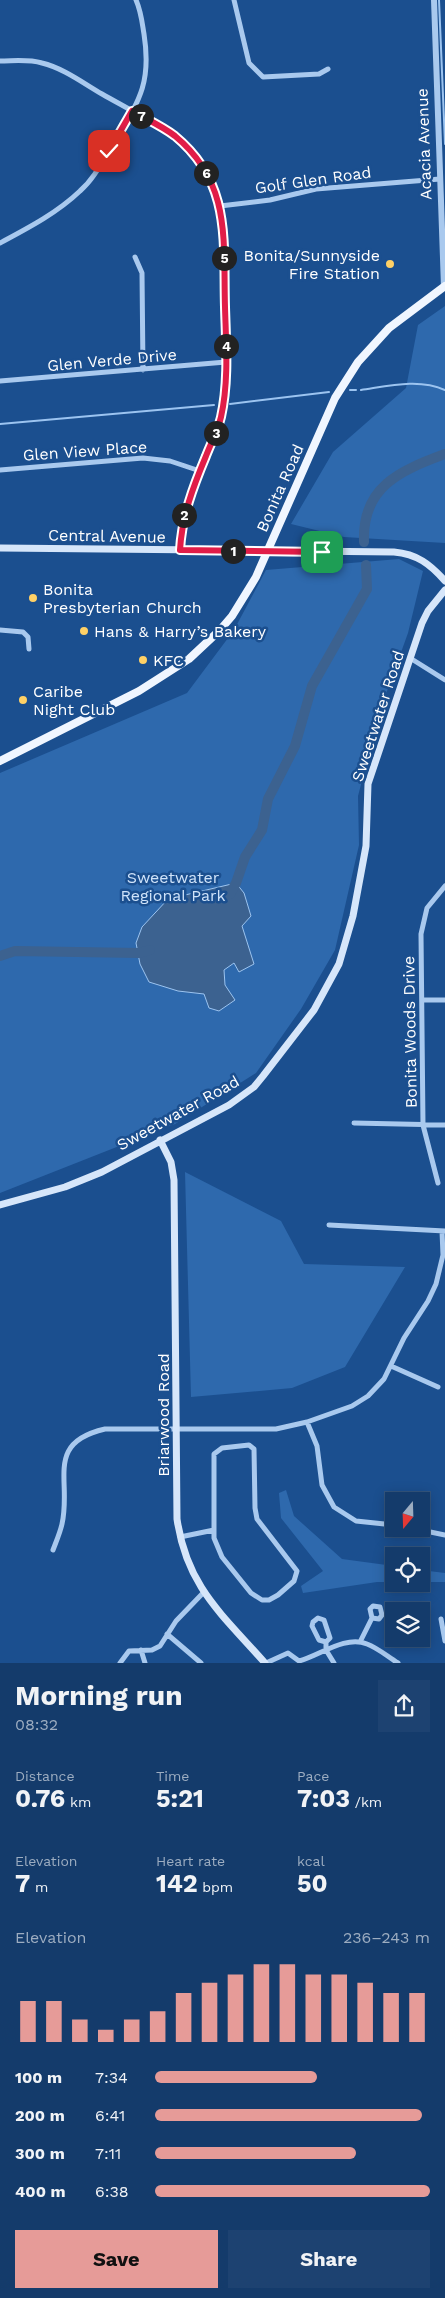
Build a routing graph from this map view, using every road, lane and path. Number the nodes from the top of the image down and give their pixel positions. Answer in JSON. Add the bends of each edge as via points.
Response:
{"nodes":[{"id":1,"x":136,"y":0,"type":"edge"},
{"id":2,"x":234,"y":0,"type":"edge"},
{"id":3,"x":434,"y":0,"type":"edge"},
{"id":4,"x":0,"y":61,"type":"edge"},
{"id":5,"x":328,"y":69,"type":"dead end"},
{"id":6,"x":132,"y":111,"type":"junction"},
{"id":7,"x":440,"y":179,"type":"junction"},
{"id":8,"x":220,"y":206,"type":"junction"},
{"id":9,"x":0,"y":243,"type":"edge"},
{"id":10,"x":135,"y":257,"type":"dead end"},
{"id":11,"x":444,"y":286,"type":"edge"},
{"id":12,"x":226,"y":362,"type":"junction"},
{"id":13,"x":143,"y":370,"type":"junction"},
{"id":14,"x":0,"y":381,"type":"edge"},
{"id":15,"x":0,"y":470,"type":"edge"},
{"id":16,"x":200,"y":471,"type":"junction"},
{"id":17,"x":0,"y":548,"type":"edge"},
{"id":18,"x":180,"y":550,"type":"junction"},
{"id":19,"x":266,"y":552,"type":"junction"},
{"id":20,"x":434,"y":570,"type":"junction"},
{"id":21,"x":445,"y":571,"type":"edge"},
{"id":22,"x":445,"y":580,"type":"edge"},
{"id":23,"x":445,"y":590,"type":"edge"},
{"id":24,"x":0,"y":630,"type":"edge"},
{"id":25,"x":29,"y":649,"type":"dead end"},
{"id":26,"x":410,"y":658,"type":"junction"},
{"id":27,"x":445,"y":680,"type":"edge"},
{"id":28,"x":0,"y":761,"type":"edge"},
{"id":29,"x":445,"y":886,"type":"edge"},
{"id":30,"x":422,"y":1000,"type":"junction"},
{"id":31,"x":445,"y":1000,"type":"edge"},
{"id":32,"x":354,"y":1123,"type":"dead end"},
{"id":33,"x":423,"y":1125,"type":"junction"},
{"id":34,"x":445,"y":1125,"type":"edge"},
{"id":35,"x":160,"y":1140,"type":"junction"},
{"id":36,"x":438,"y":1183,"type":"dead end"},
{"id":37,"x":0,"y":1205,"type":"edge"},
{"id":38,"x":329,"y":1225,"type":"dead end"},
{"id":39,"x":444,"y":1231,"type":"edge"},
{"id":40,"x":391,"y":1366,"type":"junction"},
{"id":41,"x":438,"y":1387,"type":"dead end"},
{"id":42,"x":307,"y":1422,"type":"junction"},
{"id":43,"x":176,"y":1430,"type":"junction"},
{"id":44,"x":385,"y":1524,"type":"edge"},
{"id":45,"x":214,"y":1530,"type":"junction"},
{"id":46,"x":430,"y":1532,"type":"edge"},
{"id":47,"x":445,"y":1535,"type":"edge"},
{"id":48,"x":180,"y":1537,"type":"junction"},
{"id":49,"x":53,"y":1550,"type":"dead end"},
{"id":50,"x":203,"y":1593,"type":"junction"},
{"id":51,"x":372,"y":1618,"type":"dead end"},
{"id":52,"x":441,"y":1619,"type":"dead end"},
{"id":53,"x":167,"y":1634,"type":"junction"},
{"id":54,"x":445,"y":1641,"type":"edge"},
{"id":55,"x":326,"y":1642,"type":"junction"},
{"id":56,"x":360,"y":1642,"type":"junction"},
{"id":57,"x":141,"y":1650,"type":"junction"},
{"id":58,"x":326,"y":1650,"type":"junction"},
{"id":59,"x":295,"y":1661,"type":"edge"},
{"id":60,"x":120,"y":1663,"type":"edge"},
{"id":61,"x":144,"y":1663,"type":"edge"},
{"id":62,"x":202,"y":1663,"type":"edge"},
{"id":63,"x":266,"y":1663,"type":"edge"},
{"id":64,"x":334,"y":1663,"type":"edge"},
{"id":65,"x":398,"y":1663,"type":"edge"}],
"edges":[{"from":1,"to":6,"type":"street","via":[[146,45],[147,69],[140,98]]},
{"from":2,"to":5,"type":"street","via":[[252,69],[263,77],[319,74]]},
{"from":3,"to":7,"type":"street","name":"Acacia Avenue"},
{"from":4,"to":6,"type":"street","via":[[50,65]]},
{"from":6,"to":8,"type":"street","via":[[166,130],[195,156],[210,180]]},
{"from":6,"to":9,"type":"street","via":[[83,189],[46,217]]},
{"from":7,"to":8,"type":"street","name":"Golf Glen Road","via":[[316,189],[270,200]]},
{"from":7,"to":11,"type":"street","name":"Acacia Avenue"},
{"from":8,"to":12,"type":"street"},
{"from":10,"to":13,"type":"street","via":[[142,273]]},
{"from":11,"to":19,"type":"main road","name":"Bonita Road","via":[[389,328],[358,362],[335,398]]},
{"from":12,"to":13,"type":"street","name":"Glen Verde Drive"},
{"from":12,"to":16,"type":"street","via":[[221,418]]},
{"from":13,"to":14,"type":"street","name":"Glen Verde Drive"},
{"from":15,"to":16,"type":"street","name":"Glen View Place","via":[[143,458],[170,461]]},
{"from":16,"to":18,"type":"street","via":[[186,510]]},
{"from":17,"to":18,"type":"main road","name":"Central Avenue"},
{"from":18,"to":19,"type":"main road","name":"Central Avenue"},
{"from":19,"to":20,"type":"main road","name":"Central Avenue","via":[[410,554]]},
{"from":19,"to":28,"type":"main road","name":"Bonita Road","via":[[256,577],[232,616],[189,659],[139,692]]},
{"from":20,"to":21,"type":"main road"},
{"from":20,"to":22,"type":"main road","name":"Central Avenue"},
{"from":23,"to":26,"type":"main road","name":"Sweetwater Road","via":[[428,611]]},
{"from":24,"to":25,"type":"street","via":[[23,632],[28,637]]},
{"from":26,"to":27,"type":"street"},
{"from":26,"to":35,"type":"main road","name":"Sweetwater Road","via":[[368,784],[362,874],[350,925],[331,982],[314,1010],[254,1087],[229,1105]]},
{"from":29,"to":30,"type":"street","name":"Bonita Woods Drive","via":[[430,902],[422,925]]},
{"from":30,"to":31,"type":"street"},
{"from":30,"to":33,"type":"street","name":"Bonita Woods Drive"},
{"from":32,"to":33,"type":"street"},
{"from":33,"to":34,"type":"street"},
{"from":33,"to":36,"type":"street","name":"Bonita Woods Drive"},
{"from":35,"to":37,"type":"main road","name":"Sweetwater Road","via":[[102,1172]]},
{"from":35,"to":43,"type":"main road","name":"Briarwood Road","via":[[174,1180]]},
{"from":38,"to":39,"type":"street"},
{"from":39,"to":40,"type":"street","via":[[443,1255],[436,1284]]},
{"from":40,"to":41,"type":"street"},
{"from":40,"to":42,"type":"street","via":[[379,1386],[368,1396],[352,1406]]},
{"from":42,"to":43,"type":"street","via":[[276,1429]]},
{"from":42,"to":44,"type":"street","via":[[317,1446],[322,1485],[330,1502],[356,1521]]},
{"from":43,"to":48,"type":"main road","name":"Briarwood Road"},
{"from":43,"to":49,"type":"street","via":[[104,1430],[86,1434],[73,1443],[64,1463],[63,1523]]},
{"from":45,"to":45,"type":"street","via":[[222,1557],[256,1597],[273,1598],[294,1581],[295,1566],[257,1519],[254,1449],[251,1445],[222,1448],[214,1454]]},
{"from":45,"to":48,"type":"street"},
{"from":46,"to":47,"type":"street"},
{"from":48,"to":50,"type":"main road","name":"Briarwood Road","via":[[191,1571]]},
{"from":50,"to":53,"type":"street"},
{"from":50,"to":63,"type":"main road","name":"Briarwood Road"},
{"from":51,"to":56,"type":"street"},
{"from":52,"to":54,"type":"street"},
{"from":53,"to":57,"type":"street","via":[[160,1646]]},
{"from":53,"to":62,"type":"street"},
{"from":55,"to":55,"type":"street","via":[[330,1634],[324,1620],[316,1619],[312,1626],[319,1640]]},
{"from":55,"to":58,"type":"street"},
{"from":56,"to":58,"type":"street"},
{"from":56,"to":65,"type":"street"},
{"from":57,"to":60,"type":"street","via":[[129,1651]]},
{"from":57,"to":61,"type":"street"},
{"from":58,"to":59,"type":"street"},
{"from":58,"to":64,"type":"street"},
{"from":59,"to":63,"type":"street","via":[[288,1653]]}]}
